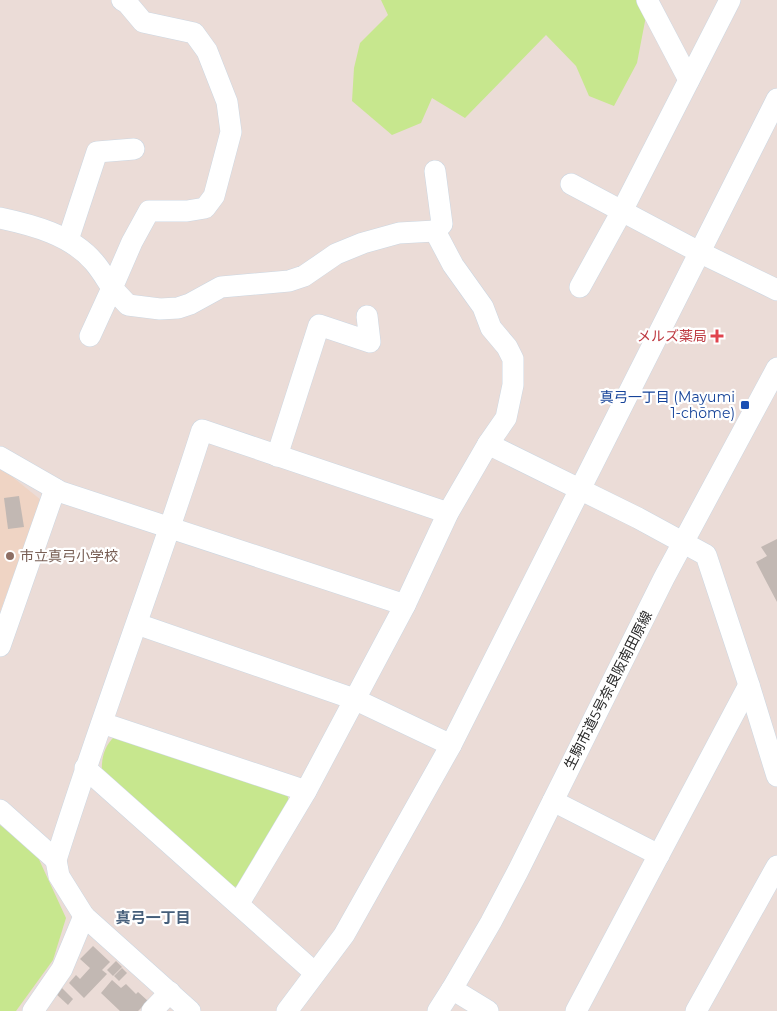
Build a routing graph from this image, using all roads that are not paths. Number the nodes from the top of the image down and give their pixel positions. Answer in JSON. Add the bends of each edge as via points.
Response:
{"nodes":[{"id":1,"x":122,"y":0,"type":"edge"},
{"id":2,"x":648,"y":0,"type":"edge"},
{"id":3,"x":730,"y":0,"type":"edge"},
{"id":4,"x":689,"y":80,"type":"junction"},
{"id":5,"x":777,"y":99,"type":"edge"},
{"id":6,"x":134,"y":149,"type":"dead end"},
{"id":7,"x":435,"y":171,"type":"dead end"},
{"id":8,"x":571,"y":184,"type":"dead end"},
{"id":9,"x":622,"y":211,"type":"junction"},
{"id":10,"x":0,"y":218,"type":"edge"},
{"id":11,"x":435,"y":231,"type":"junction"},
{"id":12,"x":68,"y":240,"type":"junction"},
{"id":13,"x":699,"y":252,"type":"junction"},
{"id":14,"x":580,"y":287,"type":"dead end"},
{"id":15,"x":112,"y":288,"type":"junction"},
{"id":16,"x":777,"y":290,"type":"edge"},
{"id":17,"x":367,"y":316,"type":"dead end"},
{"id":18,"x":90,"y":336,"type":"dead end"},
{"id":19,"x":777,"y":368,"type":"edge"},
{"id":20,"x":488,"y":444,"type":"junction"},
{"id":21,"x":277,"y":456,"type":"junction"},
{"id":22,"x":0,"y":457,"type":"edge"},
{"id":23,"x":55,"y":489,"type":"junction"},
{"id":24,"x":579,"y":490,"type":"junction"},
{"id":25,"x":448,"y":513,"type":"junction"},
{"id":26,"x":170,"y":529,"type":"junction"},
{"id":27,"x":683,"y":542,"type":"junction"},
{"id":28,"x":405,"y":605,"type":"junction"},
{"id":29,"x":137,"y":624,"type":"junction"},
{"id":30,"x":0,"y":646,"type":"edge"},
{"id":31,"x":749,"y":685,"type":"junction"},
{"id":32,"x":354,"y":699,"type":"junction"},
{"id":33,"x":102,"y":723,"type":"junction"},
{"id":34,"x":450,"y":745,"type":"junction"},
{"id":35,"x":85,"y":768,"type":"junction"},
{"id":36,"x":777,"y":776,"type":"edge"},
{"id":37,"x":306,"y":791,"type":"junction"},
{"id":38,"x":553,"y":801,"type":"junction"},
{"id":39,"x":0,"y":810,"type":"edge"},
{"id":40,"x":659,"y":855,"type":"junction"},
{"id":41,"x":56,"y":860,"type":"junction"},
{"id":42,"x":777,"y":866,"type":"edge"},
{"id":43,"x":239,"y":904,"type":"junction"},
{"id":44,"x":84,"y":916,"type":"junction"},
{"id":45,"x":315,"y":973,"type":"junction"},
{"id":46,"x":452,"y":990,"type":"junction"},
{"id":47,"x":170,"y":992,"type":"junction"},
{"id":48,"x":33,"y":1011,"type":"edge"},
{"id":49,"x":152,"y":1011,"type":"edge"},
{"id":50,"x":190,"y":1011,"type":"edge"},
{"id":51,"x":287,"y":1011,"type":"edge"},
{"id":52,"x":438,"y":1011,"type":"edge"},
{"id":53,"x":488,"y":1011,"type":"edge"},
{"id":54,"x":576,"y":1011,"type":"edge"},
{"id":55,"x":696,"y":1011,"type":"edge"}],
"edges":[{"from":1,"to":15,"type":"street","via":[[143,22],[194,33],[207,51],[227,102],[231,132],[214,196],[205,208],[187,212],[149,211]]},
{"from":2,"to":4,"type":"street"},
{"from":3,"to":4,"type":"street"},
{"from":4,"to":9,"type":"street"},
{"from":5,"to":13,"type":"street"},
{"from":6,"to":12,"type":"street","via":[[97,152]]},
{"from":7,"to":11,"type":"street","via":[[442,224]]},
{"from":8,"to":9,"type":"street"},
{"from":9,"to":13,"type":"street"},
{"from":9,"to":14,"type":"street"},
{"from":10,"to":12,"type":"street","via":[[32,225]]},
{"from":11,"to":15,"type":"street","via":[[399,233],[363,243],[336,254],[304,276],[289,282],[222,287],[178,308],[128,305]]},
{"from":11,"to":20,"type":"street","via":[[453,265],[483,307],[491,328],[513,358],[513,385],[506,418]]},
{"from":12,"to":15,"type":"street","via":[[94,261]]},
{"from":13,"to":16,"type":"street"},
{"from":13,"to":24,"type":"street"},
{"from":15,"to":18,"type":"street"},
{"from":17,"to":21,"type":"street","via":[[370,342],[319,325]]},
{"from":19,"to":27,"type":"street","name":"生駒市道5号奈良阪南田原線"},
{"from":20,"to":24,"type":"street"},
{"from":20,"to":25,"type":"street"},
{"from":21,"to":25,"type":"street"},
{"from":21,"to":26,"type":"street","via":[[202,430]]},
{"from":22,"to":23,"type":"street"},
{"from":23,"to":26,"type":"street"},
{"from":23,"to":30,"type":"street"},
{"from":24,"to":27,"type":"street"},
{"from":24,"to":34,"type":"street"},
{"from":25,"to":28,"type":"street"},
{"from":26,"to":28,"type":"street"},
{"from":26,"to":29,"type":"street"},
{"from":27,"to":31,"type":"street","via":[[706,554]]},
{"from":27,"to":38,"type":"street","name":"生駒市道5号奈良阪南田原線"},
{"from":28,"to":32,"type":"street"},
{"from":29,"to":32,"type":"street"},
{"from":29,"to":33,"type":"street"},
{"from":31,"to":36,"type":"street"},
{"from":31,"to":40,"type":"street"},
{"from":32,"to":34,"type":"street"},
{"from":32,"to":37,"type":"street"},
{"from":33,"to":35,"type":"street"},
{"from":33,"to":37,"type":"street"},
{"from":34,"to":45,"type":"street","via":[[344,935]]},
{"from":35,"to":41,"type":"street"},
{"from":35,"to":43,"type":"street"},
{"from":37,"to":43,"type":"street"},
{"from":38,"to":40,"type":"street"},
{"from":38,"to":46,"type":"street","name":"生駒市道5号奈良阪南田原線"},
{"from":39,"to":41,"type":"street"},
{"from":40,"to":54,"type":"street"},
{"from":41,"to":44,"type":"street","via":[[59,876]]},
{"from":42,"to":55,"type":"street"},
{"from":43,"to":45,"type":"street"},
{"from":44,"to":47,"type":"street"},
{"from":44,"to":48,"type":"street","via":[[62,969]]},
{"from":45,"to":51,"type":"street"},
{"from":46,"to":52,"type":"street","name":"生駒市道5号奈良阪南田原線"},
{"from":46,"to":53,"type":"street"},
{"from":47,"to":49,"type":"street"},
{"from":47,"to":50,"type":"street"}]}
